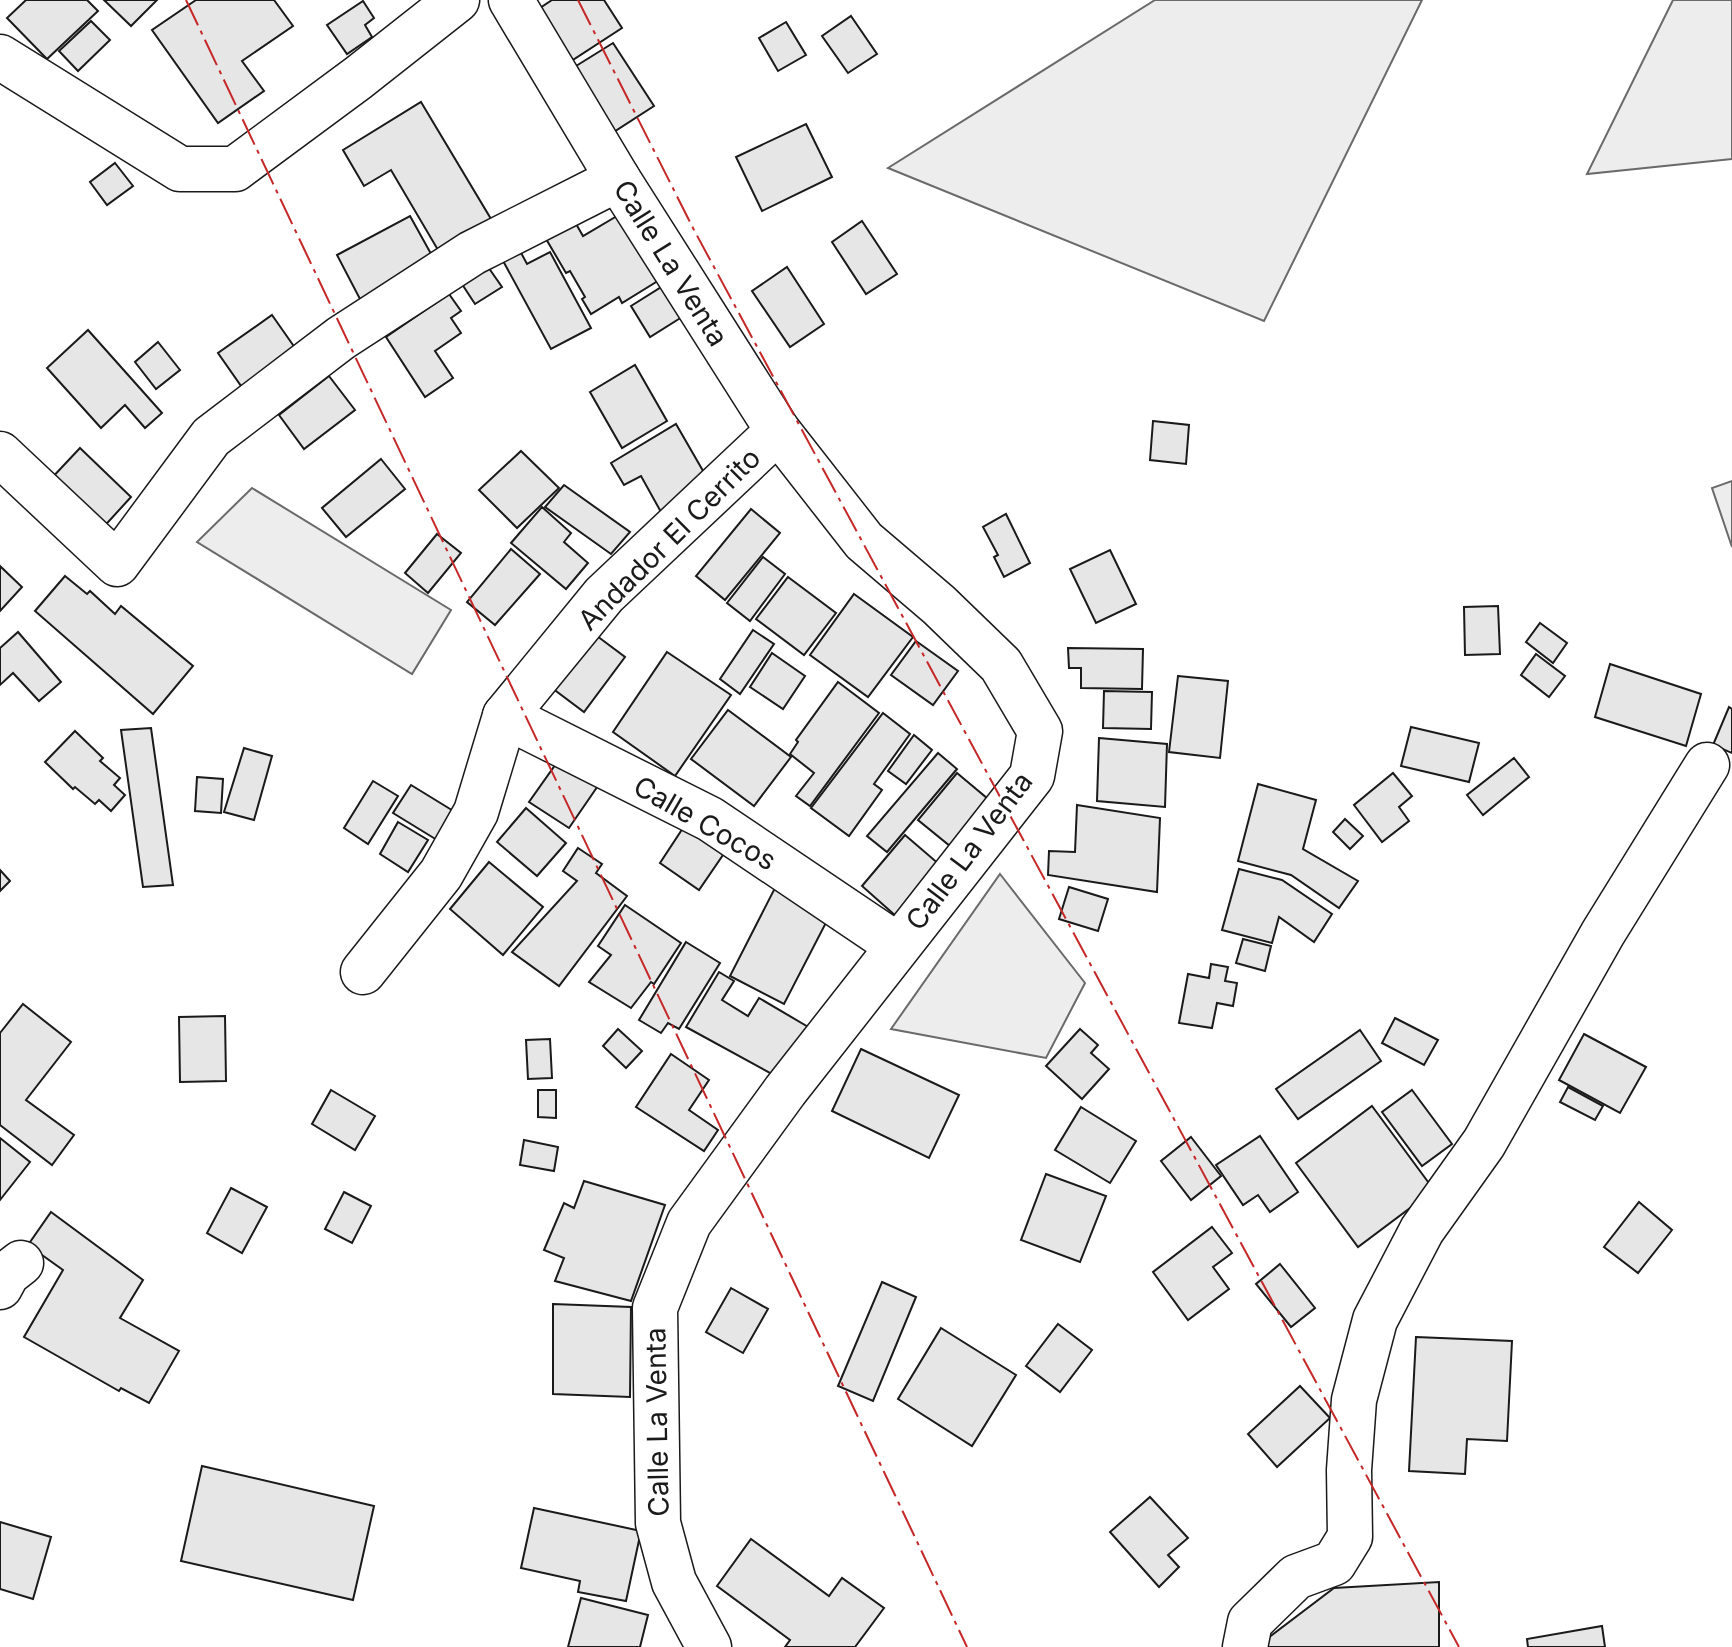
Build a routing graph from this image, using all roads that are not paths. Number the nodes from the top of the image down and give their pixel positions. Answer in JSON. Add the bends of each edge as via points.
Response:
{"nodes":[{"id":1,"x":457,"y":0,"type":"edge"},
{"id":2,"x":511,"y":0,"type":"edge"},
{"id":3,"x":0,"y":57,"type":"edge"},
{"id":4,"x":618,"y":179,"type":"junction"},
{"id":5,"x":778,"y":431,"type":"junction"},
{"id":6,"x":0,"y":454,"type":"edge"},
{"id":7,"x":505,"y":716,"type":"junction"},
{"id":8,"x":1707,"y":765,"type":"dead end"},
{"id":9,"x":897,"y":945,"type":"junction"},
{"id":10,"x":363,"y":972,"type":"dead end"},
{"id":11,"x":709,"y":1647,"type":"edge"},
{"id":12,"x":1245,"y":1647,"type":"edge"}],
"edges":[{"from":1,"to":3,"type":"street","via":[[235,169],[180,169]]},
{"from":2,"to":4,"type":"street","name":"Calle La Venta"},
{"from":4,"to":5,"type":"street","name":"Calle La Venta"},
{"from":4,"to":6,"type":"street","via":[[472,253],[341,338],[211,437],[117,564]]},
{"from":5,"to":7,"type":"street","name":"Andador El Cerrito","via":[[604,595]]},
{"from":5,"to":9,"type":"street","name":"Calle La Venta","via":[[864,541],[1001,665],[1040,731],[1032,776]]},
{"from":7,"to":9,"type":"street","name":"Calle Cocos","via":[[710,819]]},
{"from":7,"to":10,"type":"street","name":"Andador El Cerrito","via":[[476,812],[441,874]]},
{"from":8,"to":12,"type":"street","via":[[1603,933],[1484,1143],[1422,1230],[1375,1320],[1354,1400],[1350,1537],[1334,1563],[1296,1577],[1250,1622]]},
{"from":9,"to":11,"type":"street","name":"Calle La Venta","via":[[689,1223],[655,1308],[658,1523],[674,1582]]}]}
